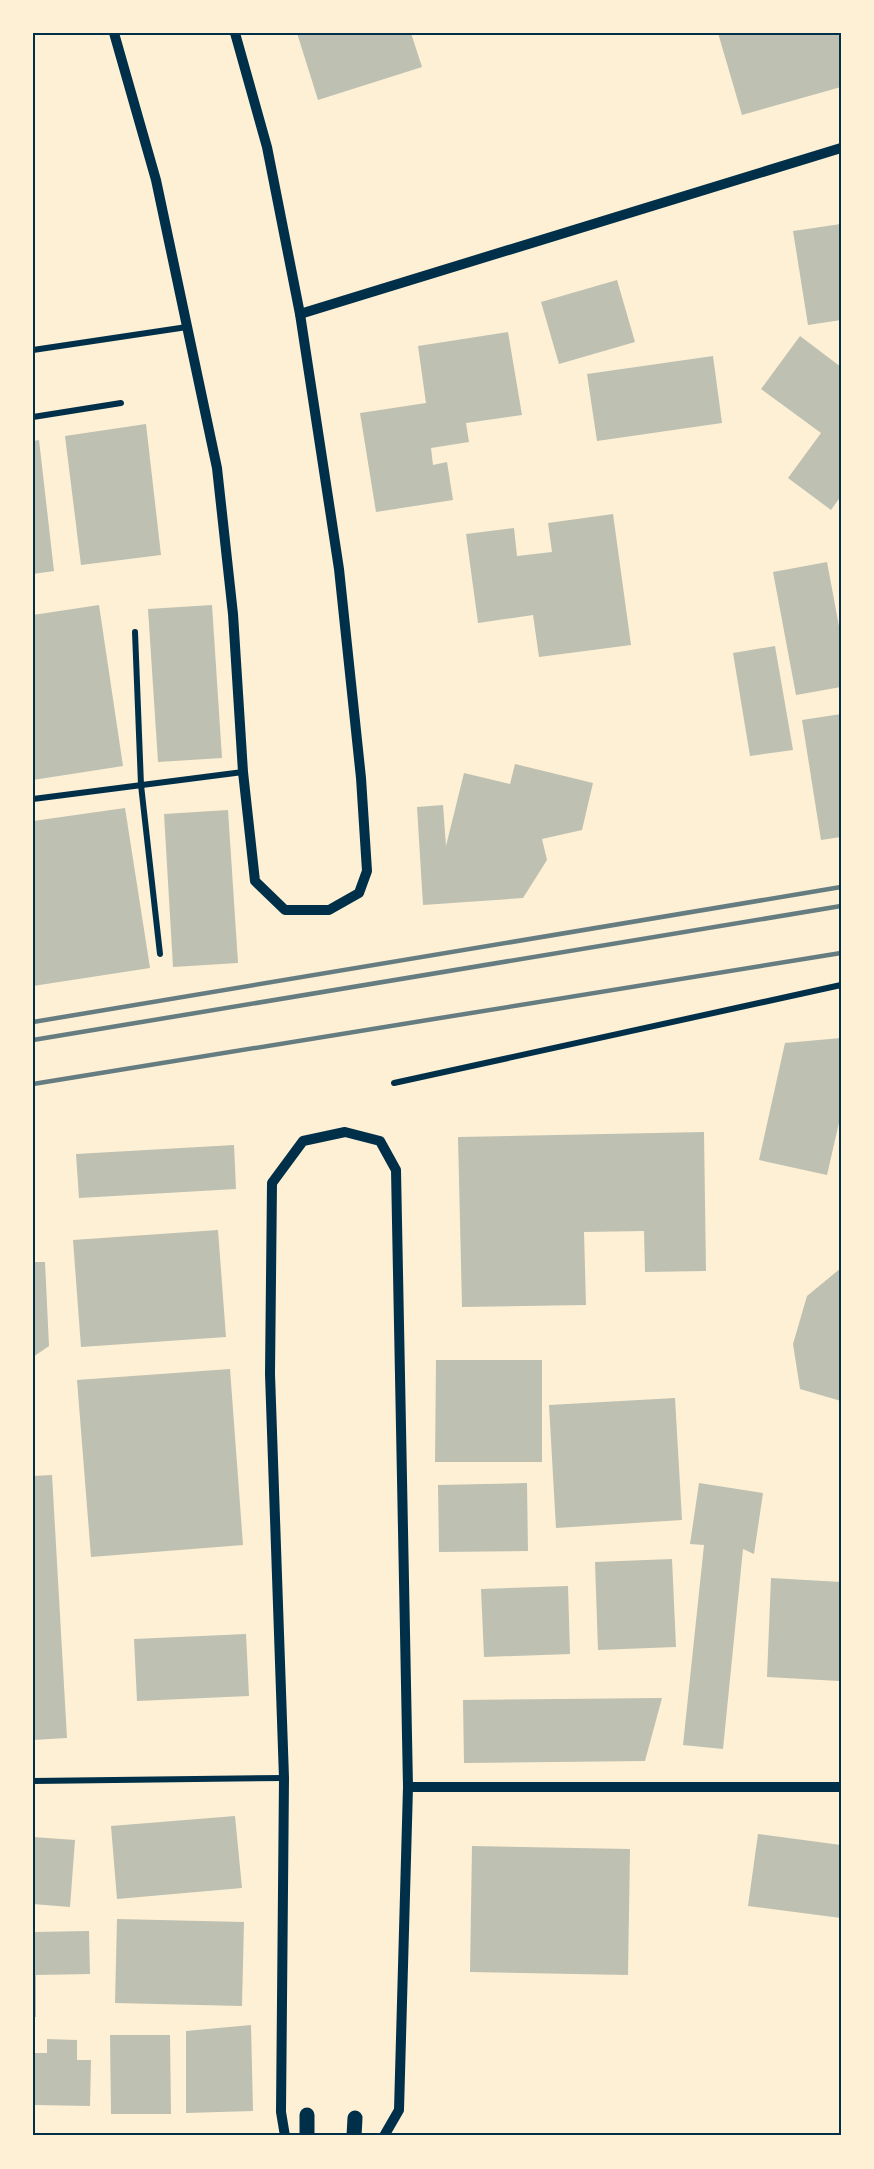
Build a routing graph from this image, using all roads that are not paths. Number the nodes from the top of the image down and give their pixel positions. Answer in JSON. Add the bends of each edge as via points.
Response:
{"nodes":[{"id":1,"x":114,"y":33,"type":"edge"},
{"id":2,"x":235,"y":33,"type":"edge"},
{"id":3,"x":841,"y":148,"type":"edge"},
{"id":4,"x":300,"y":314,"type":"junction"},
{"id":5,"x":187,"y":327,"type":"junction"},
{"id":6,"x":33,"y":350,"type":"edge"},
{"id":7,"x":121,"y":403,"type":"dead end"},
{"id":8,"x":33,"y":417,"type":"edge"},
{"id":9,"x":135,"y":632,"type":"dead end"},
{"id":10,"x":243,"y":772,"type":"junction"},
{"id":11,"x":141,"y":785,"type":"junction"},
{"id":12,"x":33,"y":799,"type":"edge"},
{"id":13,"x":160,"y":954,"type":"dead end"},
{"id":14,"x":841,"y":985,"type":"edge"},
{"id":15,"x":394,"y":1083,"type":"dead end"},
{"id":16,"x":284,"y":1778,"type":"junction"},
{"id":17,"x":33,"y":1781,"type":"edge"},
{"id":18,"x":841,"y":1786,"type":"edge"},
{"id":19,"x":408,"y":1787,"type":"junction"},
{"id":20,"x":307,"y":2115,"type":"dead end"},
{"id":21,"x":355,"y":2118,"type":"dead end"},
{"id":22,"x":285,"y":2136,"type":"edge"},
{"id":23,"x":307,"y":2136,"type":"edge"},
{"id":24,"x":354,"y":2136,"type":"edge"},
{"id":25,"x":384,"y":2136,"type":"edge"}],
"edges":[{"from":1,"to":5,"type":"street","via":[[156,180]]},
{"from":2,"to":4,"type":"street","via":[[267,147]]},
{"from":3,"to":4,"type":"street"},
{"from":4,"to":10,"type":"street","via":[[339,569],[361,778],[367,871],[359,893],[329,910],[285,910],[255,881]]},
{"from":5,"to":6,"type":"street"},
{"from":5,"to":10,"type":"street","via":[[217,468]]},
{"from":7,"to":8,"type":"street"},
{"from":9,"to":11,"type":"street"},
{"from":10,"to":11,"type":"street"},
{"from":11,"to":12,"type":"street"},
{"from":11,"to":13,"type":"street"},
{"from":14,"to":15,"type":"street"},
{"from":16,"to":17,"type":"street"},
{"from":16,"to":19,"type":"street","via":[[270,1374],[272,1183],[303,1141],[345,1132],[380,1141],[396,1170]]},
{"from":16,"to":22,"type":"street","via":[[281,2112]]},
{"from":18,"to":19,"type":"street"},
{"from":19,"to":25,"type":"street","via":[[399,2110]]},
{"from":20,"to":23,"type":"main road"},
{"from":21,"to":24,"type":"main road"}]}
